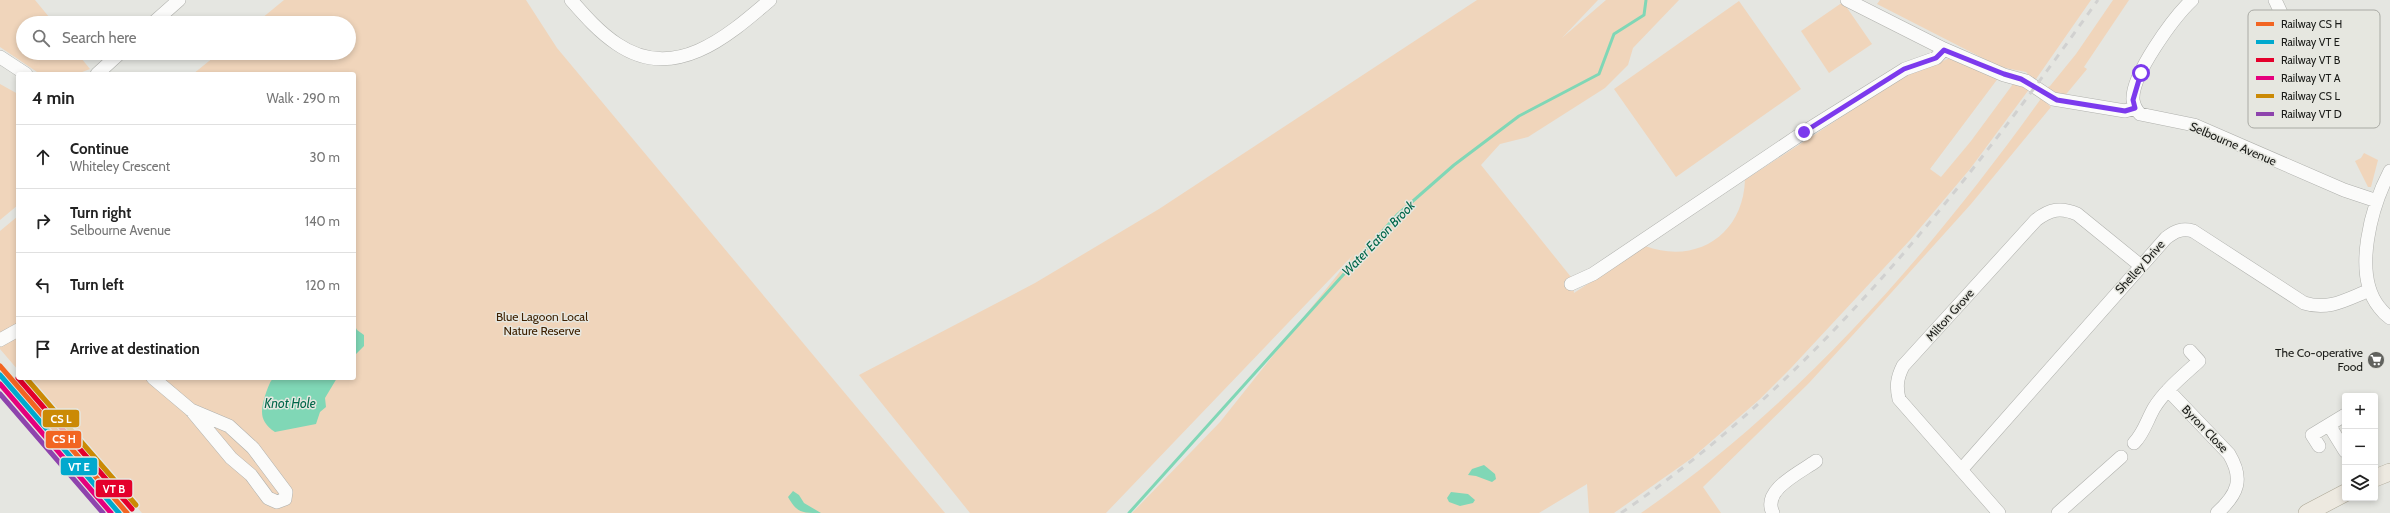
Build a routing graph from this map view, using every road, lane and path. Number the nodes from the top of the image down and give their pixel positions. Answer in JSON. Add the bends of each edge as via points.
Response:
{"nodes":[{"id":1,"x":179,"y":0,"type":"edge"},
{"id":2,"x":571,"y":0,"type":"edge"},
{"id":3,"x":770,"y":0,"type":"edge"},
{"id":4,"x":1847,"y":0,"type":"edge"},
{"id":5,"x":2192,"y":0,"type":"edge"},
{"id":6,"x":2275,"y":0,"type":"edge"},
{"id":7,"x":2280,"y":10,"type":"edge"},
{"id":8,"x":161,"y":16,"type":"edge"},
{"id":9,"x":1944,"y":50,"type":"junction"},
{"id":10,"x":0,"y":57,"type":"edge"},
{"id":11,"x":112,"y":60,"type":"edge"},
{"id":12,"x":23,"y":72,"type":"edge"},
{"id":13,"x":99,"y":72,"type":"edge"},
{"id":14,"x":2135,"y":108,"type":"junction"},
{"id":15,"x":2390,"y":171,"type":"edge"},
{"id":16,"x":2377,"y":201,"type":"junction"},
{"id":17,"x":2141,"y":266,"type":"junction"},
{"id":18,"x":1571,"y":284,"type":"dead end"},
{"id":19,"x":2370,"y":290,"type":"junction"},
{"id":20,"x":2390,"y":318,"type":"edge"},
{"id":21,"x":16,"y":331,"type":"edge"},
{"id":22,"x":0,"y":340,"type":"edge"},
{"id":23,"x":2190,"y":351,"type":"dead end"},
{"id":24,"x":155,"y":380,"type":"edge"},
{"id":25,"x":2168,"y":390,"type":"junction"},
{"id":26,"x":191,"y":410,"type":"junction"},
{"id":27,"x":2342,"y":417,"type":"edge"},
{"id":28,"x":2329,"y":425,"type":"junction"},
{"id":29,"x":2134,"y":443,"type":"dead end"},
{"id":30,"x":2319,"y":446,"type":"dead end"},
{"id":31,"x":2342,"y":446,"type":"edge"},
{"id":32,"x":2121,"y":457,"type":"dead end"},
{"id":33,"x":1816,"y":461,"type":"dead end"},
{"id":34,"x":1961,"y":470,"type":"junction"},
{"id":35,"x":2390,"y":472,"type":"edge"},
{"id":36,"x":2378,"y":477,"type":"edge"},
{"id":37,"x":2342,"y":494,"type":"edge"},
{"id":38,"x":1773,"y":513,"type":"edge"},
{"id":39,"x":1999,"y":513,"type":"edge"},
{"id":40,"x":2058,"y":513,"type":"edge"},
{"id":41,"x":2217,"y":513,"type":"edge"},
{"id":42,"x":2307,"y":513,"type":"edge"}],
"edges":[{"from":1,"to":8,"type":"street"},
{"from":2,"to":3,"type":"street","via":[[594,26],[617,45],[641,57],[659,60],[679,58],[704,49],[742,24]]},
{"from":4,"to":9,"type":"street"},
{"from":5,"to":14,"type":"street","via":[[2171,24],[2141,73],[2133,100]]},
{"from":6,"to":7,"type":"street"},
{"from":9,"to":14,"type":"street","via":[[2021,79],[2057,100],[2125,111]]},
{"from":9,"to":18,"type":"street","via":[[1936,58],[1904,69],[1804,132],[1593,274]]},
{"from":10,"to":12,"type":"street"},
{"from":11,"to":13,"type":"street"},
{"from":14,"to":16,"type":"street","name":"Selbourne Avenue","via":[[2140,114],[2194,125],[2344,190]]},
{"from":15,"to":16,"type":"street"},
{"from":16,"to":19,"type":"street","via":[[2367,243],[2366,275]]},
{"from":17,"to":19,"type":"street","name":"Shelley Drive","via":[[2166,238],[2184,229],[2194,231],[2304,303],[2316,307],[2327,307]]},
{"from":17,"to":34,"type":"street","name":"Shelley Drive"},
{"from":17,"to":34,"type":"street","name":"Milton Grove","via":[[2077,214],[2056,209],[2045,213],[1903,366],[1896,389],[1899,399]]},
{"from":19,"to":20,"type":"street","via":[[2378,307]]},
{"from":21,"to":22,"type":"street"},
{"from":23,"to":25,"type":"street","via":[[2199,361]]},
{"from":24,"to":26,"type":"street"},
{"from":25,"to":29,"type":"street","via":[[2154,408],[2140,437]]},
{"from":25,"to":41,"type":"street","name":"Byron Close","via":[[2229,454],[2235,464],[2238,474],[2233,496]]},
{"from":26,"to":26,"type":"street","via":[[229,426],[253,448],[286,492],[285,499],[277,502],[268,498],[251,475],[231,458]]},
{"from":27,"to":28,"type":"street"},
{"from":28,"to":30,"type":"street","via":[[2312,435]]},
{"from":28,"to":31,"type":"street"},
{"from":32,"to":40,"type":"street"},
{"from":33,"to":38,"type":"street","via":[[1773,494]]},
{"from":34,"to":39,"type":"street","name":"Milton Grove"},
{"from":35,"to":36,"type":"main road"},
{"from":37,"to":42,"type":"main road"}]}
